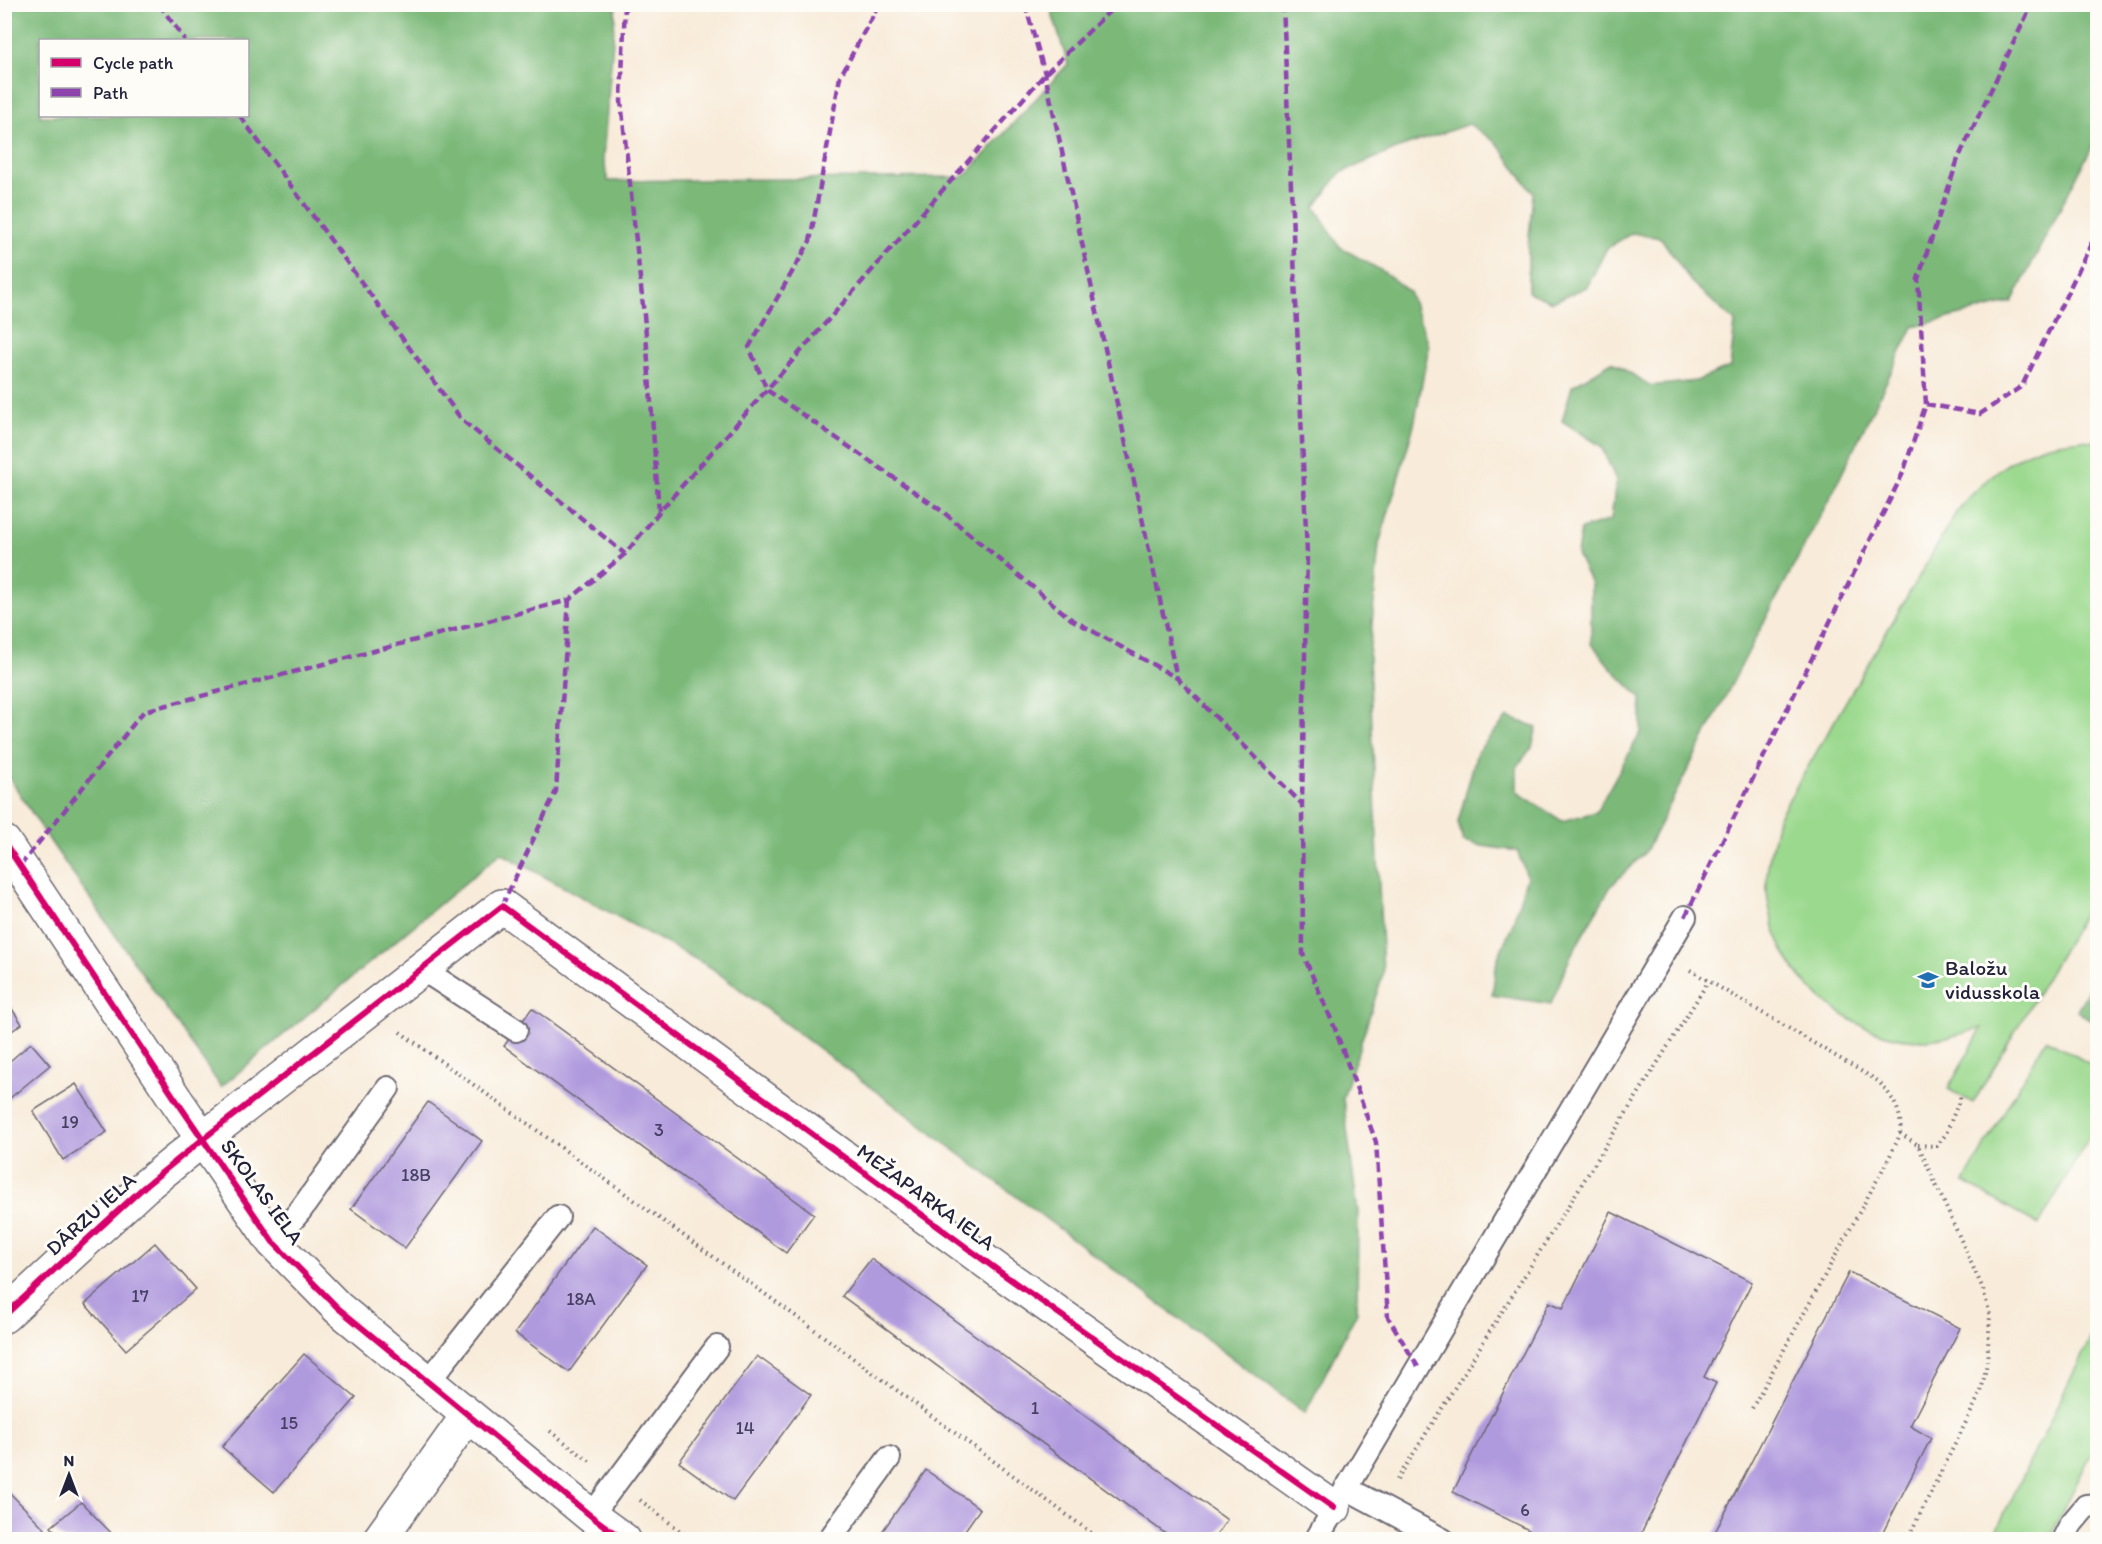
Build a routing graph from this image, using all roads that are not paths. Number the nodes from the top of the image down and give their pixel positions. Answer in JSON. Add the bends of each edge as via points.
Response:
{"nodes":[{"id":1,"x":10,"y":862,"type":"edge"},
{"id":2,"x":502,"y":906,"type":"joint"},
{"id":3,"x":1685,"y":917,"type":"dead end"},
{"id":4,"x":422,"y":969,"type":"junction"},
{"id":5,"x":516,"y":1030,"type":"dead end"},
{"id":6,"x":388,"y":1088,"type":"dead end"},
{"id":7,"x":203,"y":1139,"type":"junction"},
{"id":8,"x":558,"y":1217,"type":"dead end"},
{"id":9,"x":273,"y":1242,"type":"junction"},
{"id":10,"x":4,"y":1316,"type":"edge"},
{"id":11,"x":717,"y":1347,"type":"dead end"},
{"id":12,"x":428,"y":1382,"type":"junction"},
{"id":13,"x":468,"y":1415,"type":"junction"},
{"id":14,"x":889,"y":1458,"type":"dead end"},
{"id":15,"x":1340,"y":1498,"type":"junction"},
{"id":16,"x":2097,"y":1505,"type":"edge"},
{"id":17,"x":591,"y":1516,"type":"junction"},
{"id":18,"x":379,"y":1539,"type":"edge"},
{"id":19,"x":624,"y":1539,"type":"edge"},
{"id":20,"x":829,"y":1539,"type":"edge"},
{"id":21,"x":1316,"y":1539,"type":"edge"},
{"id":22,"x":1443,"y":1539,"type":"edge"},
{"id":23,"x":2063,"y":1539,"type":"edge"}],
"edges":[{"from":1,"to":7,"type":"street","name":"SKOLAS IELA"},
{"from":2,"to":4,"type":"street","name":"DĀRZU IELA"},
{"from":2,"to":15,"type":"street","name":"MEŽAPARKA IELA","via":[[1000,1272]]},
{"from":3,"to":15,"type":"lane"},
{"from":4,"to":5,"type":"lane"},
{"from":4,"to":7,"type":"street","name":"DĀRZU IELA"},
{"from":6,"to":9,"type":"lane"},
{"from":7,"to":9,"type":"street","name":"SKOLAS IELA"},
{"from":7,"to":10,"type":"street","name":"DĀRZU IELA","via":[[144,1187]]},
{"from":8,"to":12,"type":"lane"},
{"from":9,"to":12,"type":"street","name":"SKOLAS IELA","via":[[338,1308]]},
{"from":11,"to":17,"type":"lane"},
{"from":12,"to":13,"type":"street","name":"SKOLAS IELA"},
{"from":13,"to":17,"type":"street","name":"SKOLAS IELA"},
{"from":13,"to":18,"type":"street"},
{"from":14,"to":20,"type":"lane"},
{"from":15,"to":21,"type":"lane"},
{"from":15,"to":22,"type":"lane","via":[[1381,1506]]},
{"from":16,"to":23,"type":"lane","via":[[2086,1506]]},
{"from":17,"to":19,"type":"street","name":"SKOLAS IELA"}]}
